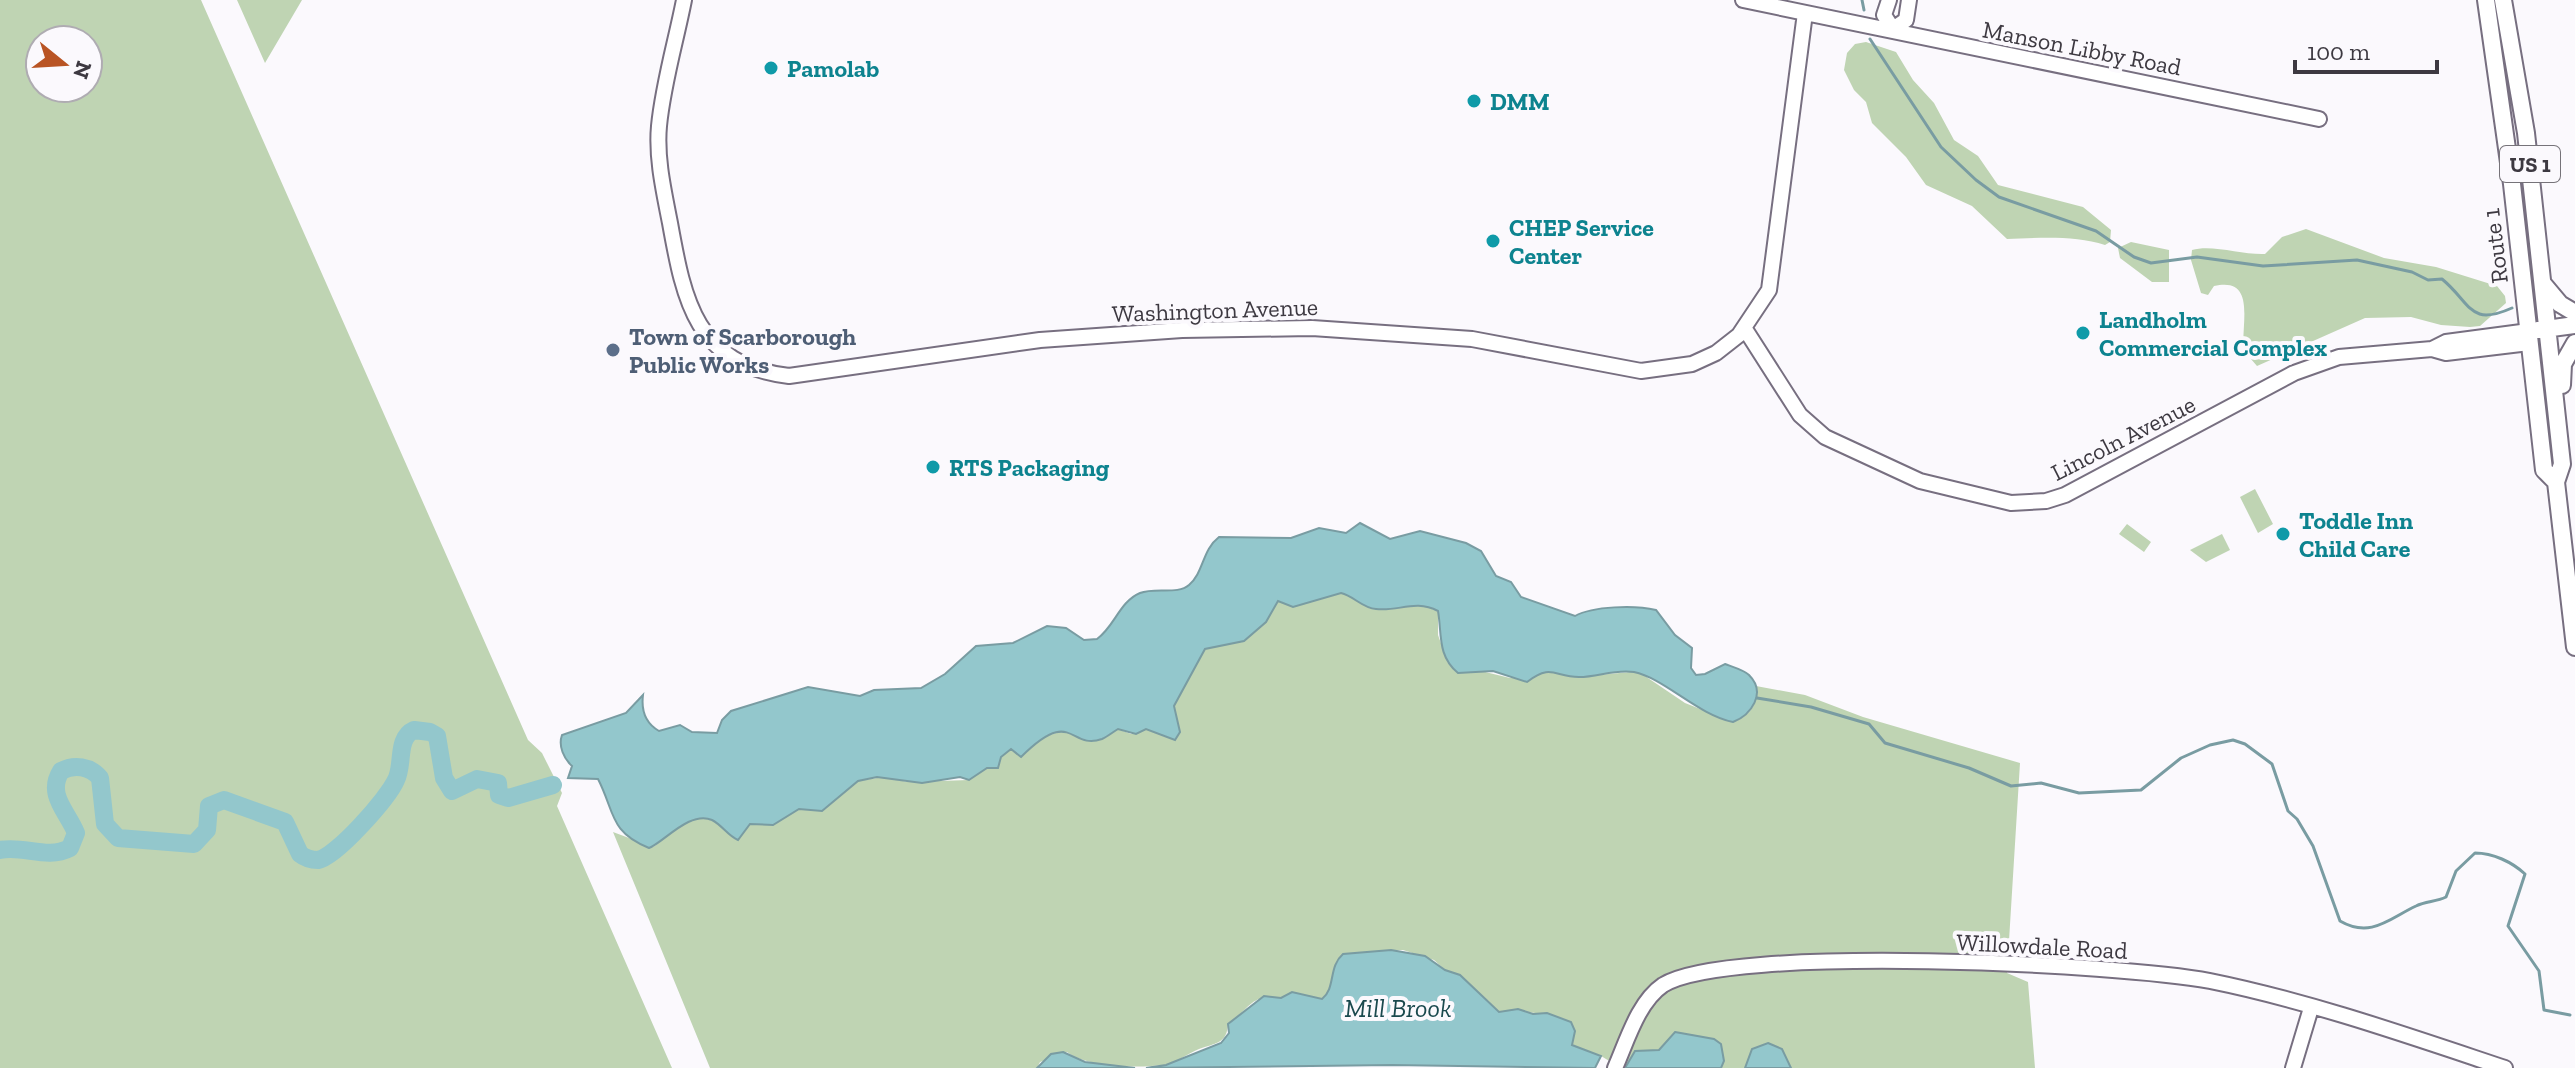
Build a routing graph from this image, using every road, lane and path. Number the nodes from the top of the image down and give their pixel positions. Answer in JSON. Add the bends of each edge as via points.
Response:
{"nodes":[{"id":1,"x":684,"y":0,"type":"edge"},
{"id":2,"x":1743,"y":0,"type":"edge"},
{"id":3,"x":1889,"y":0,"type":"edge"},
{"id":4,"x":1909,"y":0,"type":"edge"},
{"id":5,"x":2486,"y":0,"type":"edge"},
{"id":6,"x":2503,"y":0,"type":"edge"},
{"id":7,"x":1805,"y":13,"type":"junction"},
{"id":8,"x":1893,"y":29,"type":"junction"},
{"id":9,"x":2319,"y":119,"type":"dead end"},
{"id":10,"x":2543,"y":284,"type":"junction"},
{"id":11,"x":2575,"y":313,"type":"edge"},
{"id":12,"x":2575,"y":325,"type":"edge"},
{"id":13,"x":1745,"y":329,"type":"junction"},
{"id":14,"x":2548,"y":335,"type":"junction"},
{"id":15,"x":2529,"y":337,"type":"junction"},
{"id":16,"x":2575,"y":340,"type":"edge"},
{"id":17,"x":2561,"y":448,"type":"junction"},
{"id":18,"x":2556,"y":482,"type":"junction"},
{"id":19,"x":2575,"y":647,"type":"edge"},
{"id":20,"x":2311,"y":1008,"type":"junction"},
{"id":21,"x":1615,"y":1068,"type":"edge"},
{"id":22,"x":2293,"y":1068,"type":"edge"},
{"id":23,"x":2505,"y":1068,"type":"edge"}],
"edges":[{"from":1,"to":13,"type":"street","name":"Washington Avenue","via":[[659,137],[680,277],[704,334],[725,354],[765,372],[795,376],[966,348],[1085,336],[1312,328],[1472,339],[1655,372],[1709,357]]},
{"from":2,"to":7,"type":"street","name":"Manson Libby Road"},
{"from":3,"to":8,"type":"street","via":[[1884,15]]},
{"from":4,"to":8,"type":"street","via":[[1906,20]]},
{"from":5,"to":15,"type":"main road","name":"Route 1","number":"US 1"},
{"from":6,"to":10,"type":"main road","name":"Route 1","number":"US 1","via":[[2526,133]]},
{"from":7,"to":8,"type":"street","name":"Manson Libby Road"},
{"from":7,"to":13,"type":"street","name":"Washington Avenue","via":[[1774,264],[1764,300]]},
{"from":8,"to":9,"type":"street","name":"Manson Libby Road"},
{"from":10,"to":11,"type":"main road"},
{"from":10,"to":14,"type":"main road","name":"Route 1","number":"US 1"},
{"from":12,"to":14,"type":"main road"},
{"from":13,"to":15,"type":"street","name":"Lincoln Avenue","via":[[1800,415],[1825,437],[1920,481],[1979,498],[2021,503],[2071,492],[2317,363],[2354,354],[2432,349],[2446,342]]},
{"from":14,"to":15,"type":"main road"},
{"from":14,"to":16,"type":"main road"},
{"from":14,"to":17,"type":"main road","name":"Route 1","number":"US 1"},
{"from":15,"to":18,"type":"main road","name":"Route 1","number":"US 1","via":[[2544,470]]},
{"from":16,"to":17,"type":"main road","via":[[2561,371],[2566,439]]},
{"from":17,"to":18,"type":"main road","name":"Route 1","number":"US 1"},
{"from":18,"to":19,"type":"main road","name":"Route 1","number":"US 1"},
{"from":20,"to":21,"type":"street","name":"Willowdale Road","via":[[2207,981],[2110,971],[1900,962],[1719,969],[1682,976],[1657,990]]},
{"from":20,"to":22,"type":"street"},
{"from":20,"to":23,"type":"street","name":"Willowdale Road"}]}
